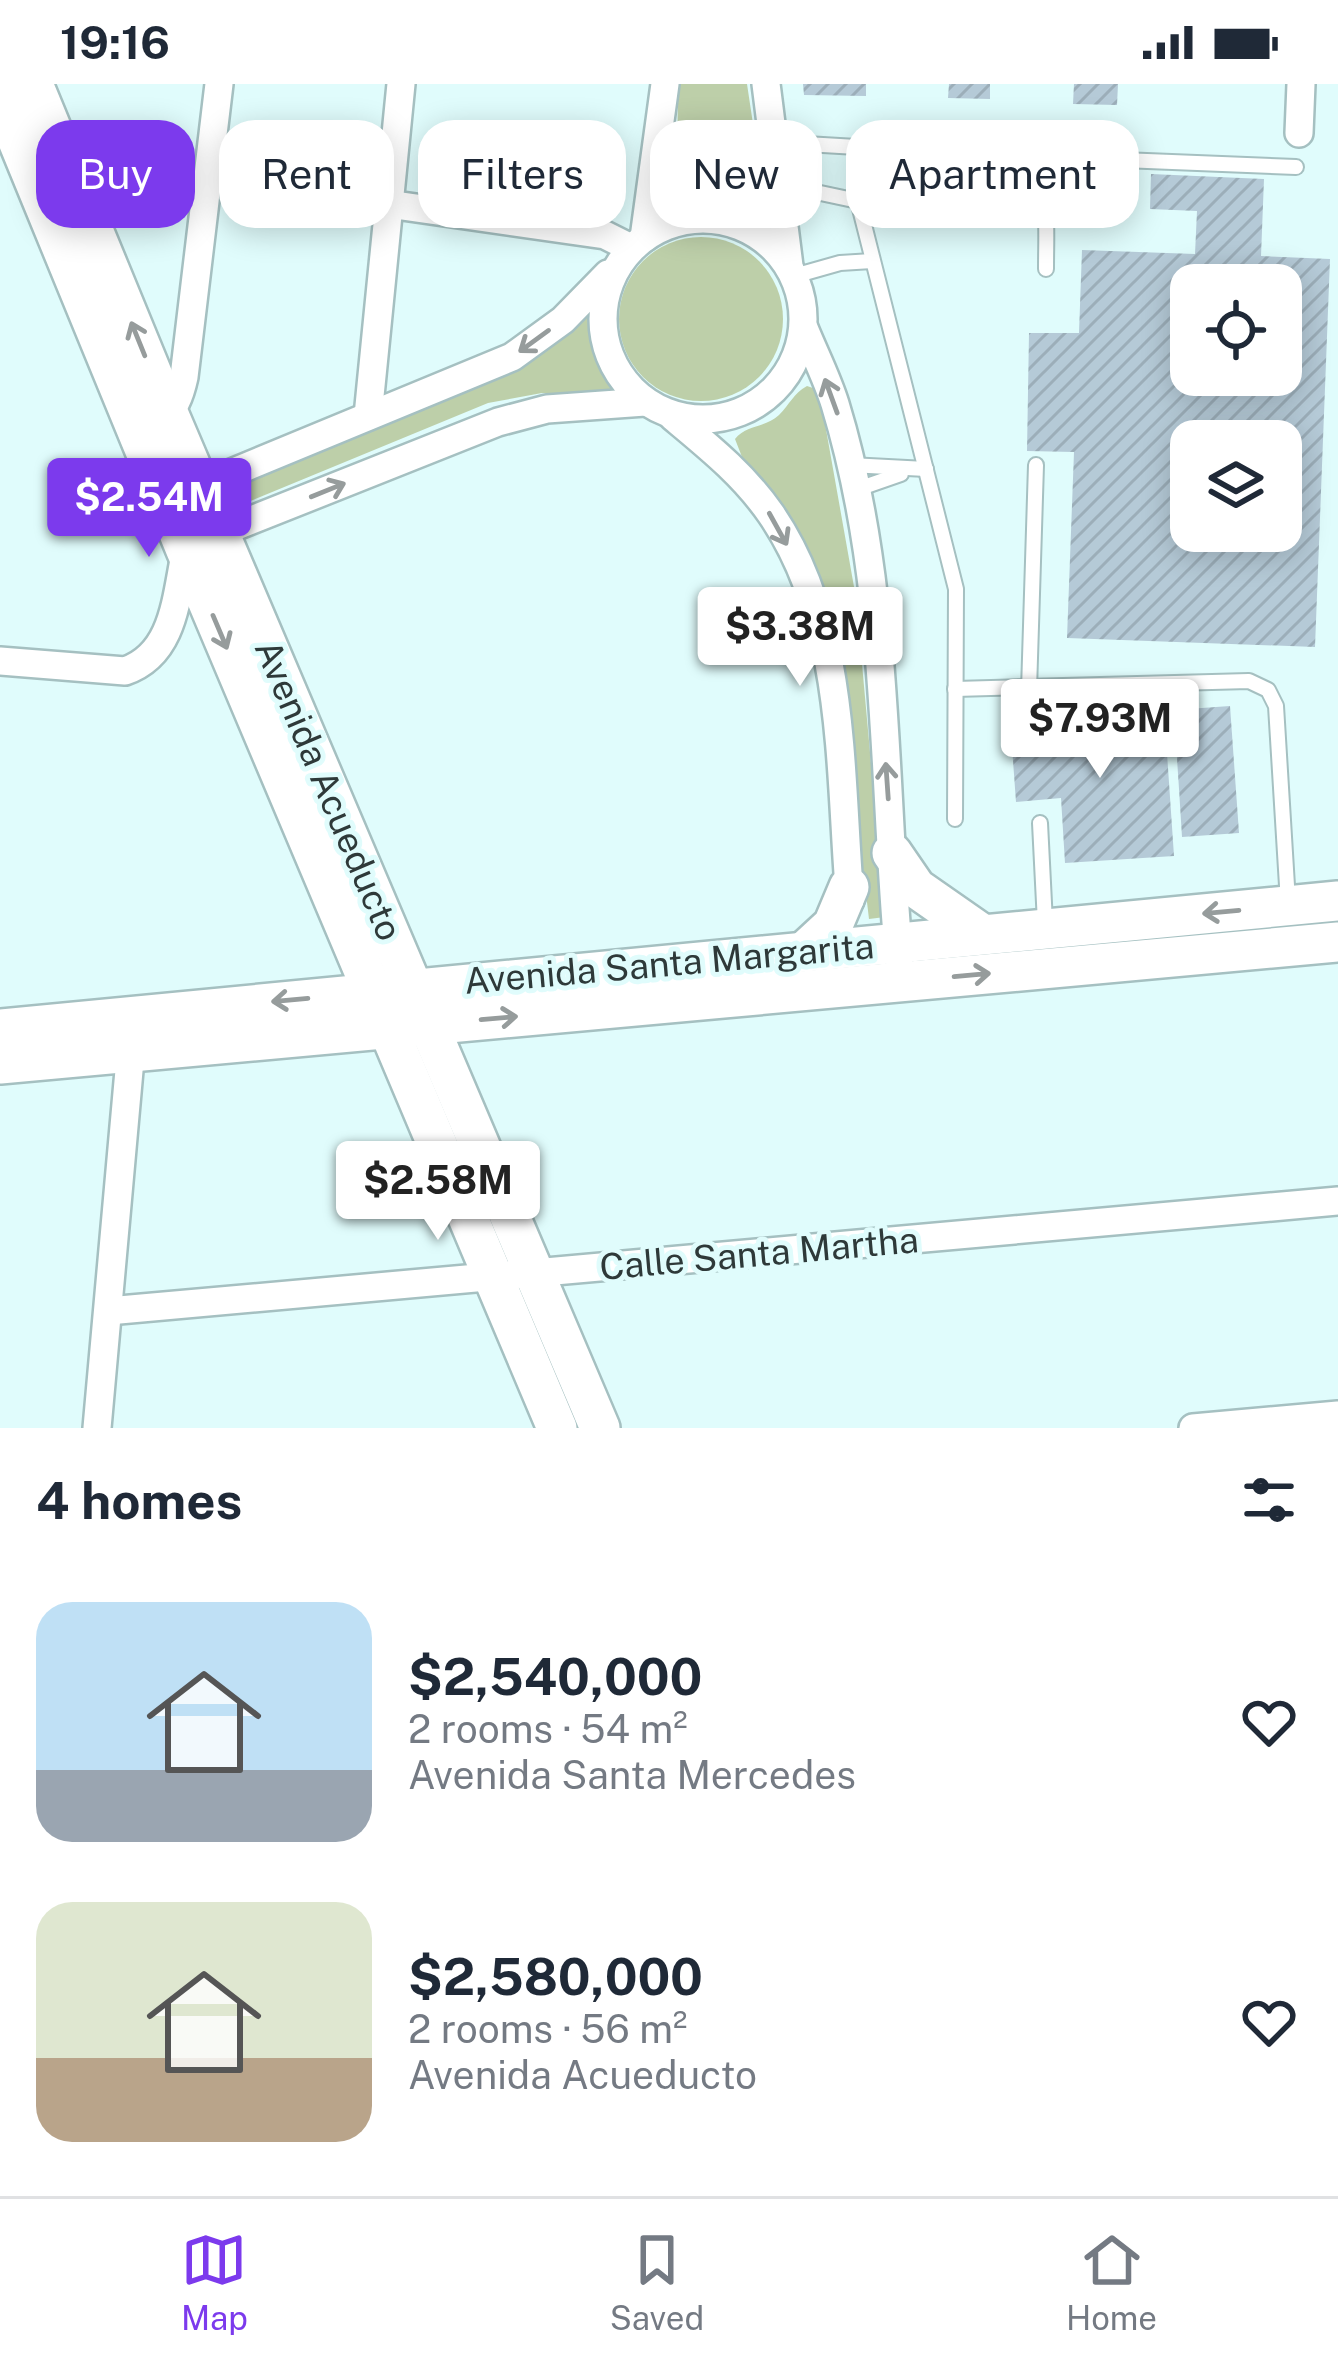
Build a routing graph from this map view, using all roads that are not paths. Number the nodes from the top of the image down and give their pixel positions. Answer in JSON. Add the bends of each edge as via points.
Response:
{"nodes":[{"id":1,"x":33,"y":84,"type":"edge"},
{"id":2,"x":219,"y":84,"type":"edge"},
{"id":3,"x":400,"y":84,"type":"edge"},
{"id":4,"x":665,"y":84,"type":"edge"},
{"id":5,"x":766,"y":84,"type":"edge"},
{"id":6,"x":1301,"y":84,"type":"edge"},
{"id":7,"x":0,"y":97,"type":"edge"},
{"id":8,"x":770,"y":120,"type":"edge"},
{"id":9,"x":1299,"y":134,"type":"dead end"},
{"id":10,"x":394,"y":144,"type":"edge"},
{"id":11,"x":1139,"y":160,"type":"edge"},
{"id":12,"x":1296,"y":167,"type":"dead end"},
{"id":13,"x":822,"y":193,"type":"edge"},
{"id":14,"x":394,"y":205,"type":"edge"},
{"id":15,"x":386,"y":228,"type":"edge"},
{"id":16,"x":785,"y":228,"type":"edge"},
{"id":17,"x":1046,"y":228,"type":"edge"},
{"id":18,"x":631,"y":249,"type":"junction"},
{"id":19,"x":872,"y":261,"type":"junction"},
{"id":20,"x":1046,"y":269,"type":"dead end"},
{"id":21,"x":792,"y":271,"type":"junction"},
{"id":22,"x":804,"y":328,"type":"junction"},
{"id":23,"x":657,"y":408,"type":"junction"},
{"id":24,"x":368,"y":416,"type":"junction"},
{"id":25,"x":154,"y":424,"type":"junction"},
{"id":26,"x":1036,"y":465,"type":"dead end"},
{"id":27,"x":926,"y":469,"type":"junction"},
{"id":28,"x":852,"y":477,"type":"junction"},
{"id":29,"x":183,"y":492,"type":"junction"},
{"id":30,"x":202,"y":542,"type":"junction"},
{"id":31,"x":0,"y":661,"type":"edge"},
{"id":32,"x":955,"y":689,"type":"junction"},
{"id":33,"x":1030,"y":690,"type":"junction"},
{"id":34,"x":955,"y":819,"type":"dead end"},
{"id":35,"x":1040,"y":823,"type":"dead end"},
{"id":36,"x":892,"y":853,"type":"junction"},
{"id":37,"x":849,"y":887,"type":"junction"},
{"id":38,"x":1338,"y":902,"type":"edge"},
{"id":39,"x":1288,"y":906,"type":"junction"},
{"id":40,"x":1045,"y":928,"type":"junction"},
{"id":41,"x":982,"y":934,"type":"junction"},
{"id":42,"x":898,"y":941,"type":"junction"},
{"id":43,"x":1338,"y":942,"type":"edge"},
{"id":44,"x":854,"y":946,"type":"junction"},
{"id":45,"x":807,"y":950,"type":"junction"},
{"id":46,"x":901,"y":981,"type":"junction"},
{"id":47,"x":858,"y":985,"type":"junction"},
{"id":48,"x":414,"y":988,"type":"junction"},
{"id":49,"x":373,"y":992,"type":"junction"},
{"id":50,"x":430,"y":1024,"type":"junction"},
{"id":51,"x":388,"y":1028,"type":"junction"},
{"id":52,"x":0,"y":1029,"type":"edge"},
{"id":53,"x":132,"y":1034,"type":"junction"},
{"id":54,"x":0,"y":1064,"type":"edge"},
{"id":55,"x":1338,"y":1201,"type":"edge"},
{"id":56,"x":535,"y":1273,"type":"junction"},
{"id":57,"x":493,"y":1276,"type":"junction"},
{"id":58,"x":108,"y":1311,"type":"junction"},
{"id":59,"x":1338,"y":1415,"type":"edge"},
{"id":60,"x":97,"y":1428,"type":"edge"},
{"id":61,"x":557,"y":1428,"type":"edge"},
{"id":62,"x":601,"y":1428,"type":"edge"},
{"id":63,"x":1193,"y":1428,"type":"edge"}],
"edges":[{"from":25,"to":1,"type":"main road","name":"Avenida Acueducto","one_way":true},
{"from":2,"to":25,"type":"street","via":[[184,377],[179,398]]},
{"from":3,"to":10,"type":"street"},
{"from":4,"to":18,"type":"street"},
{"from":5,"to":8,"type":"street"},
{"from":6,"to":9,"type":"street"},
{"from":7,"to":25,"type":"main road","name":"Avenida Acueducto"},
{"from":11,"to":12,"type":"lane"},
{"from":13,"to":19,"type":"lane","via":[[858,201]]},
{"from":14,"to":18,"type":"street","via":[[605,235]]},
{"from":15,"to":24,"type":"street"},
{"from":16,"to":21,"type":"street"},
{"from":17,"to":20,"type":"lane"},
{"from":18,"to":21,"type":"street","via":[[673,223],[706,219],[739,225]]},
{"from":18,"to":23,"type":"street","via":[[606,291],[602,322],[622,380]]},
{"from":18,"to":24,"type":"street","one_way":true,"via":[[563,320],[512,357]]},
{"from":19,"to":21,"type":"lane"},
{"from":19,"to":27,"type":"lane"},
{"from":21,"to":22,"type":"street"},
{"from":22,"to":23,"type":"street","via":[[794,363],[773,393],[742,412],[706,420]]},
{"from":28,"to":22,"type":"street","one_way":true,"via":[[835,402]]},
{"from":30,"to":23,"type":"street","one_way":true,"via":[[498,422],[547,410]]},
{"from":23,"to":37,"type":"street","one_way":true,"via":[[729,464],[772,516],[802,574],[824,633]]},
{"from":24,"to":29,"type":"street"},
{"from":25,"to":29,"type":"main road","name":"Avenida Acueducto"},
{"from":26,"to":33,"type":"lane"},
{"from":27,"to":28,"type":"lane"},
{"from":27,"to":28,"type":"lane"},
{"from":27,"to":32,"type":"lane","via":[[956,589]]},
{"from":36,"to":28,"type":"street","one_way":true,"via":[[878,641]]},
{"from":29,"to":30,"type":"main road","name":"Avenida Acueducto"},
{"from":30,"to":31,"type":"street","via":[[158,652],[143,665],[125,671]]},
{"from":30,"to":48,"type":"main road","name":"Avenida Acueducto"},
{"from":30,"to":49,"type":"main road","name":"Avenida Acueducto","one_way":true},
{"from":32,"to":33,"type":"lane"},
{"from":32,"to":34,"type":"lane"},
{"from":33,"to":39,"type":"lane","via":[[1249,681],[1268,690],[1276,706]]},
{"from":35,"to":40,"type":"lane"},
{"from":36,"to":41,"type":"main road","via":[[916,888]]},
{"from":36,"to":42,"type":"street"},
{"from":37,"to":44,"type":"street"},
{"from":37,"to":45,"type":"main road","via":[[832,925]]},
{"from":38,"to":39,"type":"main road","name":"Avenida Santa Margarita"},
{"from":39,"to":40,"type":"main road","name":"Avenida Santa Margarita","one_way":true},
{"from":40,"to":41,"type":"main road","name":"Avenida Santa Margarita"},
{"from":41,"to":42,"type":"main road","name":"Avenida Santa Margarita"},
{"from":42,"to":44,"type":"main road","name":"Avenida Santa Margarita"},
{"from":42,"to":46,"type":"street"},
{"from":46,"to":43,"type":"main road","name":"Avenida Santa Margarita","one_way":true},
{"from":44,"to":45,"type":"main road","name":"Avenida Santa Margarita"},
{"from":44,"to":47,"type":"street"},
{"from":45,"to":48,"type":"main road","name":"Avenida Santa Margarita"},
{"from":46,"to":47,"type":"main road","name":"Avenida Santa Margarita"},
{"from":50,"to":47,"type":"main road","name":"Avenida Santa Margarita","one_way":true},
{"from":48,"to":49,"type":"main road","name":"Avenida Santa Margarita"},
{"from":48,"to":50,"type":"main road","name":"Avenida Acueducto"},
{"from":49,"to":51,"type":"main road","name":"Avenida Acueducto"},
{"from":49,"to":53,"type":"main road","name":"Avenida Santa Margarita","one_way":true},
{"from":50,"to":51,"type":"main road","name":"Avenida Santa Margarita"},
{"from":50,"to":56,"type":"main road","name":"Avenida Acueducto"},
{"from":51,"to":53,"type":"main road","name":"Avenida Santa Margarita"},
{"from":51,"to":57,"type":"main road","name":"Avenida Acueducto"},
{"from":52,"to":53,"type":"main road","name":"Avenida Santa Margarita"},
{"from":53,"to":54,"type":"main road","name":"Avenida Santa Margarita"},
{"from":53,"to":58,"type":"street"},
{"from":55,"to":56,"type":"street","name":"Calle Santa Martha"},
{"from":56,"to":57,"type":"street","name":"Calle Santa Martha"},
{"from":56,"to":62,"type":"main road","name":"Avenida Acueducto"},
{"from":57,"to":58,"type":"street","name":"Calle Santa Martha"},
{"from":57,"to":61,"type":"main road","name":"Avenida Acueducto"},
{"from":58,"to":60,"type":"street"},
{"from":59,"to":63,"type":"street"}]}
